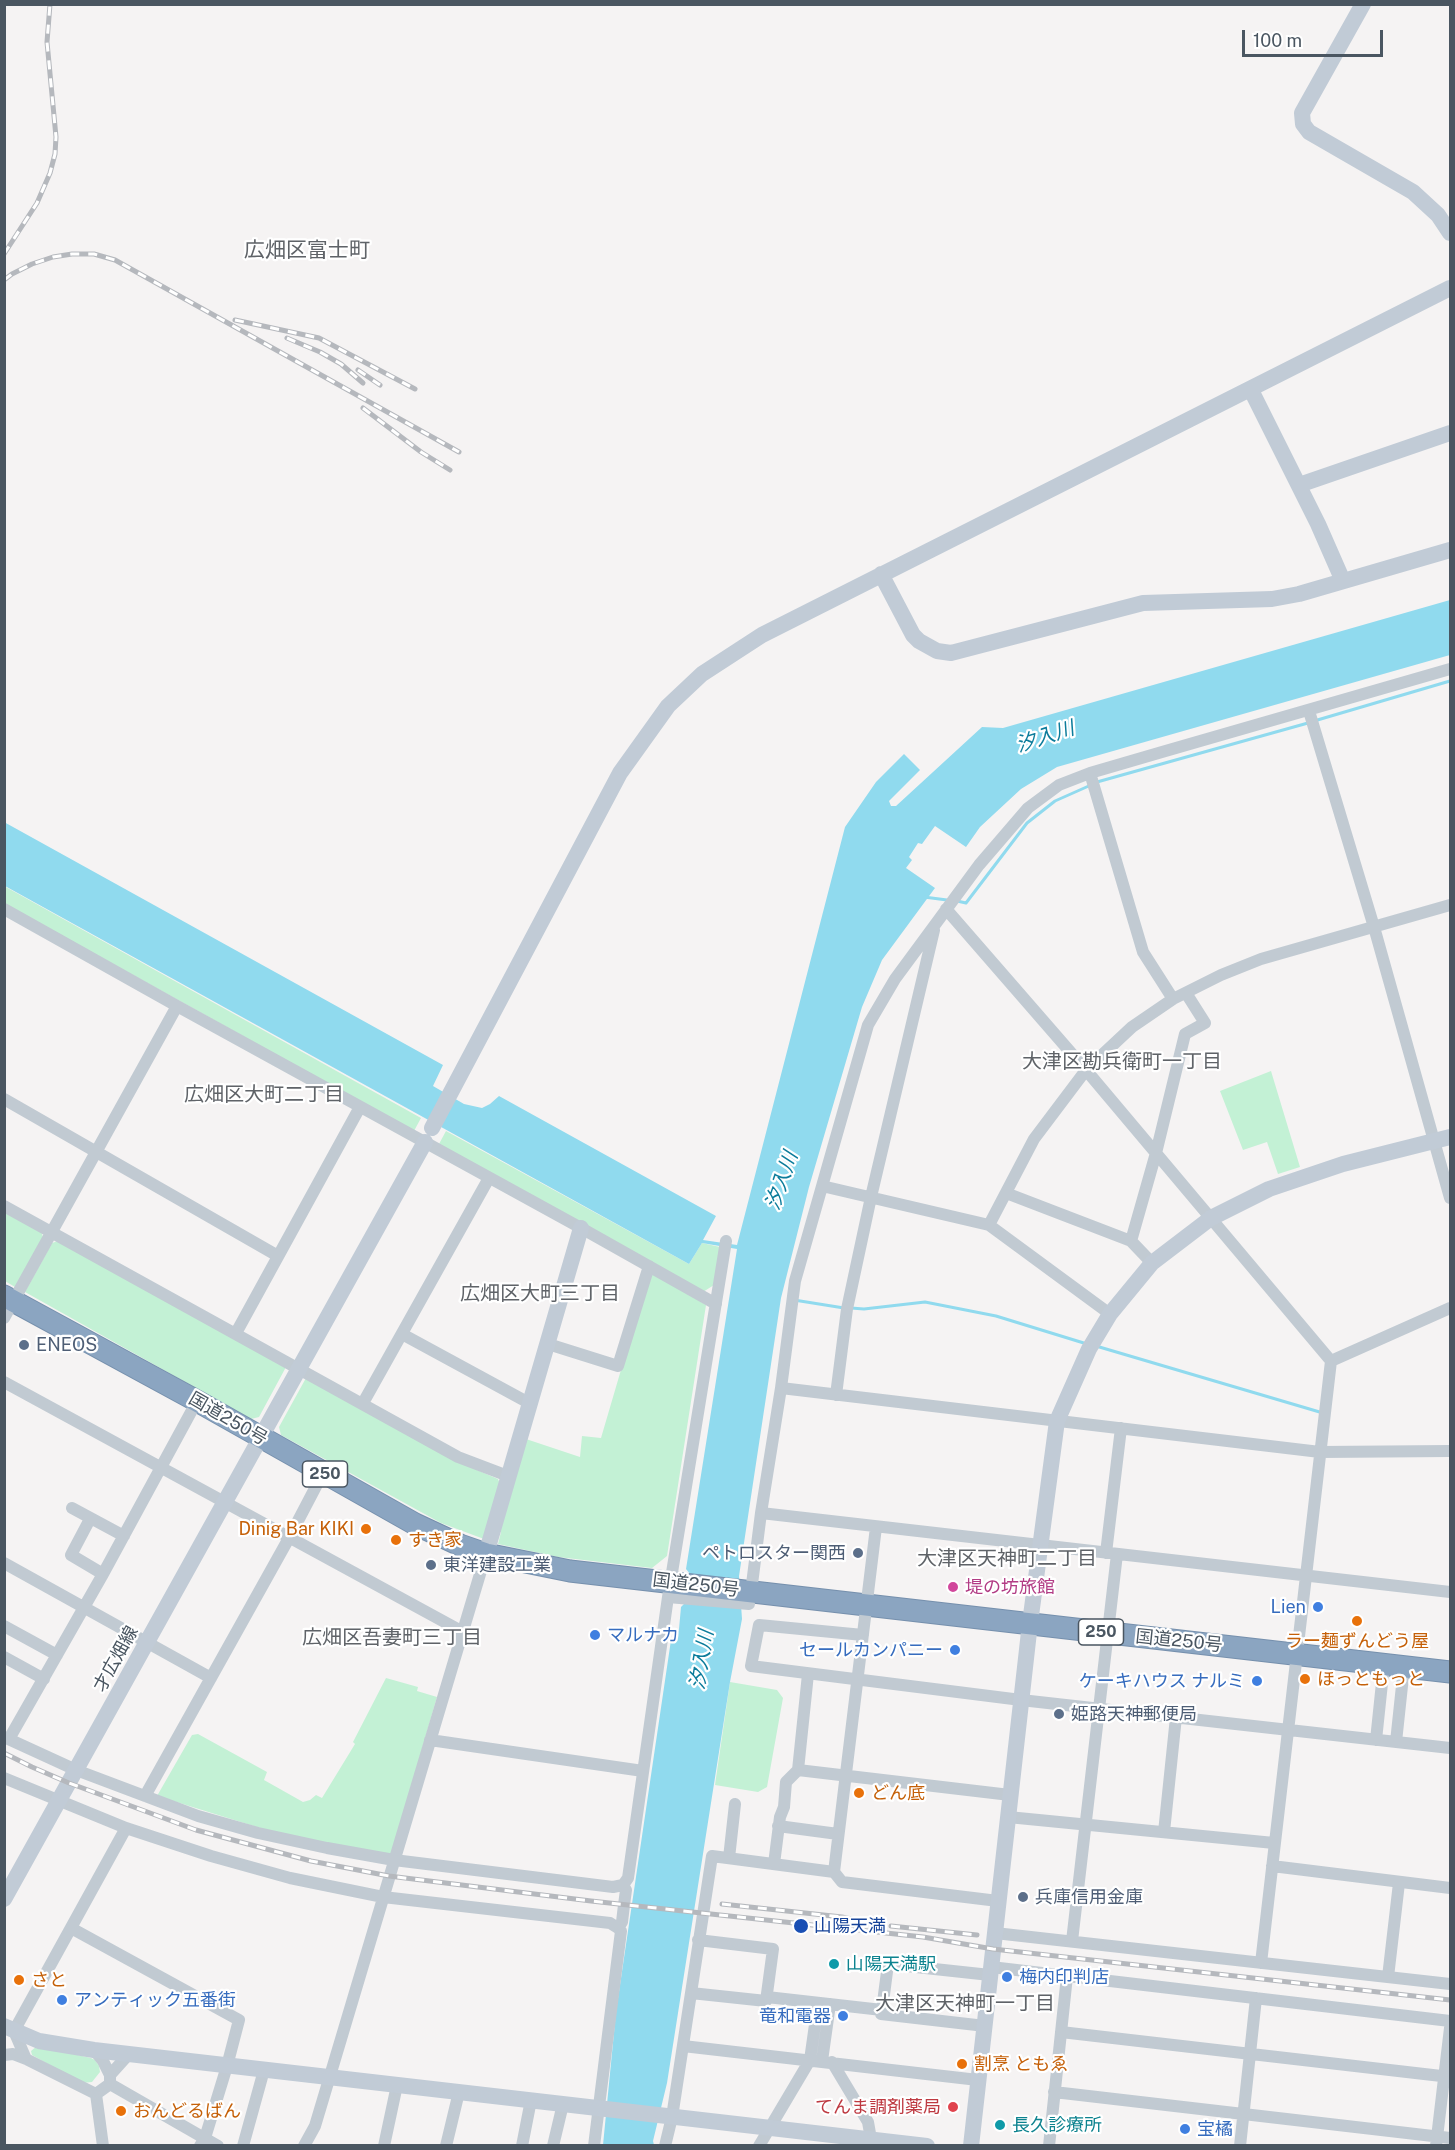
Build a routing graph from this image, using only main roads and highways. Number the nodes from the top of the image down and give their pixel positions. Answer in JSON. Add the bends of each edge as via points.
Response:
{"nodes":[{"id":1,"x":8,"y":1305,"type":"edge"},
{"id":2,"x":1450,"y":1672,"type":"edge"}],
"edges":[{"from":1,"to":2,"type":"highway","name":"国道250号","number":"250","via":[[197,1401],[415,1524],[486,1554],[670,1590],[867,1604]]}]}
